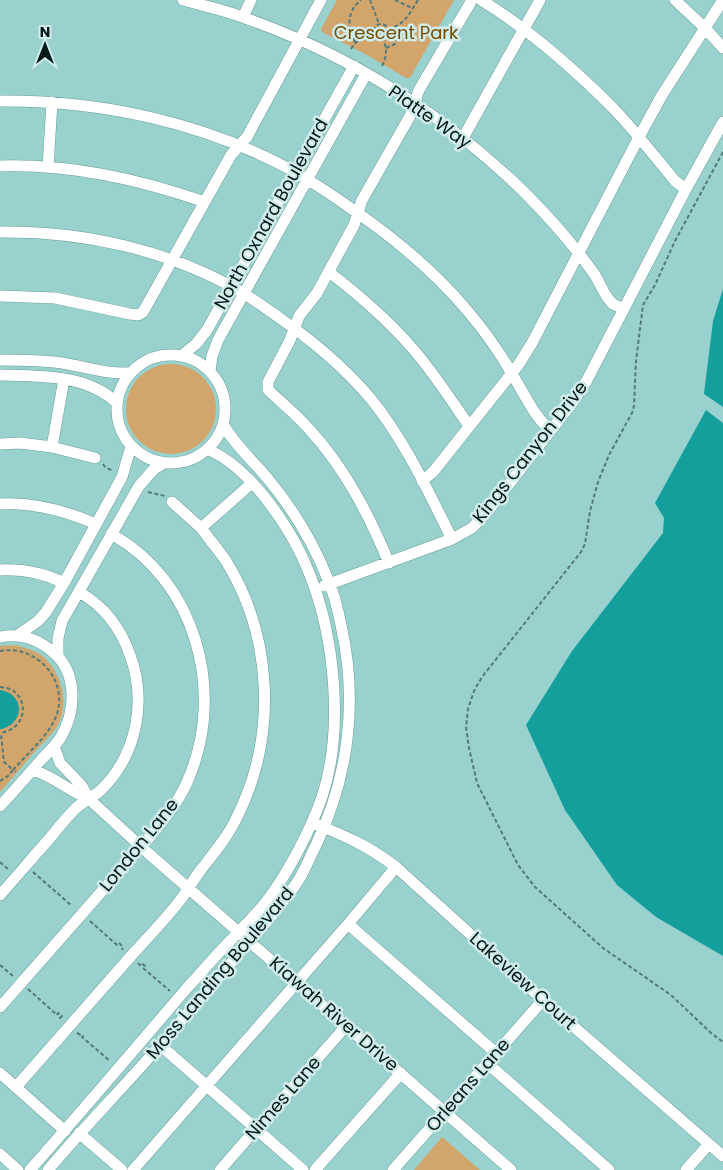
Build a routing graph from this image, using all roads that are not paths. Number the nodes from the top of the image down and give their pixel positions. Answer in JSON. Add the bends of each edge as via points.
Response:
{"nodes":[{"id":1,"x":183,"y":0,"type":"edge"},
{"id":2,"x":251,"y":0,"type":"edge"},
{"id":3,"x":321,"y":0,"type":"edge"},
{"id":4,"x":472,"y":0,"type":"edge"},
{"id":5,"x":481,"y":0,"type":"edge"},
{"id":6,"x":540,"y":0,"type":"edge"},
{"id":7,"x":676,"y":0,"type":"edge"},
{"id":8,"x":722,"y":0,"type":"edge"},
{"id":9,"x":243,"y":17,"type":"junction"},
{"id":10,"x":705,"y":28,"type":"junction"},
{"id":11,"x":524,"y":30,"type":"junction"},
{"id":12,"x":301,"y":40,"type":"junction"},
{"id":13,"x":723,"y":48,"type":"edge"},
{"id":14,"x":354,"y":66,"type":"junction"},
{"id":15,"x":366,"y":74,"type":"junction"},
{"id":16,"x":0,"y":101,"type":"edge"},
{"id":17,"x":52,"y":102,"type":"junction"},
{"id":18,"x":414,"y":103,"type":"junction"},
{"id":19,"x":723,"y":122,"type":"edge"},
{"id":20,"x":638,"y":137,"type":"junction"},
{"id":21,"x":463,"y":138,"type":"junction"},
{"id":22,"x":239,"y":146,"type":"junction"},
{"id":23,"x":0,"y":166,"type":"edge"},
{"id":24,"x":48,"y":167,"type":"junction"},
{"id":25,"x":294,"y":172,"type":"junction"},
{"id":26,"x":308,"y":179,"type":"junction"},
{"id":27,"x":686,"y":189,"type":"junction"},
{"id":28,"x":205,"y":202,"type":"junction"},
{"id":29,"x":358,"y":213,"type":"junction"},
{"id":30,"x":0,"y":232,"type":"edge"},
{"id":31,"x":578,"y":254,"type":"junction"},
{"id":32,"x":172,"y":261,"type":"junction"},
{"id":33,"x":329,"y":272,"type":"junction"},
{"id":34,"x":231,"y":286,"type":"junction"},
{"id":35,"x":244,"y":293,"type":"junction"},
{"id":36,"x":0,"y":296,"type":"edge"},
{"id":37,"x":624,"y":308,"type":"junction"},
{"id":38,"x":295,"y":328,"type":"junction"},
{"id":39,"x":181,"y":356,"type":"junction"},
{"id":40,"x":0,"y":360,"type":"edge"},
{"id":41,"x":210,"y":371,"type":"junction"},
{"id":42,"x":511,"y":372,"type":"junction"},
{"id":43,"x":130,"y":373,"type":"junction"},
{"id":44,"x":0,"y":375,"type":"edge"},
{"id":45,"x":64,"y":380,"type":"junction"},
{"id":46,"x":117,"y":403,"type":"junction"},
{"id":47,"x":224,"y":424,"type":"junction"},
{"id":48,"x":469,"y":426,"type":"junction"},
{"id":49,"x":550,"y":430,"type":"junction"},
{"id":50,"x":0,"y":444,"type":"edge"},
{"id":51,"x":132,"y":446,"type":"junction"},
{"id":52,"x":52,"y":447,"type":"junction"},
{"id":53,"x":207,"y":450,"type":"junction"},
{"id":54,"x":95,"y":458,"type":"road end"},
{"id":55,"x":164,"y":462,"type":"junction"},
{"id":56,"x":422,"y":481,"type":"junction"},
{"id":57,"x":252,"y":483,"type":"junction"},
{"id":58,"x":172,"y":502,"type":"road end"},
{"id":59,"x":0,"y":504,"type":"edge"},
{"id":60,"x":96,"y":524,"type":"junction"},
{"id":61,"x":201,"y":528,"type":"junction"},
{"id":62,"x":112,"y":534,"type":"junction"},
{"id":63,"x":452,"y":539,"type":"junction"},
{"id":64,"x":389,"y":563,"type":"junction"},
{"id":65,"x":0,"y":570,"type":"edge"},
{"id":66,"x":64,"y":583,"type":"junction"},
{"id":67,"x":330,"y":584,"type":"junction"},
{"id":68,"x":316,"y":589,"type":"junction"},
{"id":69,"x":79,"y":592,"type":"junction"},
{"id":70,"x":18,"y":635,"type":"junction"},
{"id":71,"x":0,"y":638,"type":"edge"},
{"id":72,"x":58,"y":656,"type":"junction"},
{"id":73,"x":54,"y":746,"type":"junction"},
{"id":74,"x":33,"y":770,"type":"junction"},
{"id":75,"x":89,"y":800,"type":"junction"},
{"id":76,"x":0,"y":806,"type":"edge"},
{"id":77,"x":312,"y":822,"type":"junction"},
{"id":78,"x":325,"y":827,"type":"junction"},
{"id":79,"x":141,"y":847,"type":"junction"},
{"id":80,"x":396,"y":868,"type":"junction"},
{"id":81,"x":188,"y":888,"type":"junction"},
{"id":82,"x":0,"y":895,"type":"edge"},
{"id":83,"x":348,"y":924,"type":"junction"},
{"id":84,"x":239,"y":932,"type":"junction"},
{"id":85,"x":250,"y":941,"type":"junction"},
{"id":86,"x":297,"y":982,"type":"junction"},
{"id":87,"x":543,"y":1000,"type":"junction"},
{"id":88,"x":0,"y":1007,"type":"edge"},
{"id":89,"x":346,"y":1026,"type":"junction"},
{"id":90,"x":160,"y":1045,"type":"junction"},
{"id":91,"x":496,"y":1053,"type":"junction"},
{"id":92,"x":487,"y":1063,"type":"junction"},
{"id":93,"x":401,"y":1073,"type":"junction"},
{"id":94,"x":0,"y":1074,"type":"edge"},
{"id":95,"x":205,"y":1086,"type":"junction"},
{"id":96,"x":16,"y":1087,"type":"junction"},
{"id":97,"x":445,"y":1112,"type":"junction"},
{"id":98,"x":255,"y":1129,"type":"junction"},
{"id":99,"x":65,"y":1131,"type":"junction"},
{"id":100,"x":79,"y":1133,"type":"junction"},
{"id":101,"x":709,"y":1144,"type":"junction"},
{"id":102,"x":0,"y":1154,"type":"edge"},
{"id":103,"x":723,"y":1156,"type":"edge"},
{"id":104,"x":18,"y":1170,"type":"edge"},
{"id":105,"x":30,"y":1170,"type":"edge"},
{"id":106,"x":48,"y":1170,"type":"edge"},
{"id":107,"x":122,"y":1170,"type":"edge"},
{"id":108,"x":132,"y":1170,"type":"edge"},
{"id":109,"x":220,"y":1170,"type":"edge"},
{"id":110,"x":303,"y":1170,"type":"edge"},
{"id":111,"x":315,"y":1170,"type":"edge"},
{"id":112,"x":393,"y":1170,"type":"edge"},
{"id":113,"x":511,"y":1170,"type":"edge"},
{"id":114,"x":609,"y":1170,"type":"edge"},
{"id":115,"x":686,"y":1170,"type":"edge"}],
"edges":[{"from":1,"to":9,"type":"street","name":"Platte Way"},
{"from":2,"to":9,"type":"street"},
{"from":3,"to":12,"type":"street"},
{"from":4,"to":18,"type":"street"},
{"from":5,"to":11,"type":"street"},
{"from":6,"to":11,"type":"street"},
{"from":7,"to":10,"type":"street"},
{"from":8,"to":10,"type":"street"},
{"from":9,"to":12,"type":"street","name":"Platte Way"},
{"from":10,"to":13,"type":"street"},
{"from":10,"to":20,"type":"street"},
{"from":11,"to":20,"type":"street","via":[[580,77]]},
{"from":11,"to":21,"type":"street"},
{"from":12,"to":14,"type":"street","name":"Platte Way"},
{"from":12,"to":22,"type":"street"},
{"from":14,"to":15,"type":"street","name":"Platte Way"},
{"from":14,"to":25,"type":"street","name":"North Oxnard Boulevard"},
{"from":15,"to":18,"type":"street","name":"Platte Way"},
{"from":15,"to":26,"type":"street","name":"North Oxnard Boulevard"},
{"from":16,"to":17,"type":"street"},
{"from":17,"to":22,"type":"street","via":[[150,117]]},
{"from":17,"to":24,"type":"street"},
{"from":18,"to":21,"type":"street","name":"Platte Way"},
{"from":18,"to":29,"type":"street"},
{"from":19,"to":27,"type":"street","name":"Kings Canyon Drive"},
{"from":20,"to":27,"type":"street","via":[[675,181]]},
{"from":20,"to":31,"type":"street"},
{"from":21,"to":31,"type":"street","name":"Platte Way","via":[[527,195]]},
{"from":22,"to":25,"type":"street"},
{"from":22,"to":28,"type":"street"},
{"from":23,"to":24,"type":"street"},
{"from":24,"to":28,"type":"street","via":[[92,171]]},
{"from":25,"to":26,"type":"street"},
{"from":25,"to":34,"type":"street","name":"North Oxnard Boulevard"},
{"from":26,"to":29,"type":"street"},
{"from":26,"to":35,"type":"street","name":"North Oxnard Boulevard"},
{"from":27,"to":37,"type":"street","name":"Kings Canyon Drive"},
{"from":28,"to":32,"type":"street"},
{"from":29,"to":33,"type":"street"},
{"from":29,"to":42,"type":"street","via":[[400,244],[466,308]]},
{"from":30,"to":32,"type":"street","via":[[50,233],[100,240]]},
{"from":31,"to":37,"type":"street","name":"Platte Way","via":[[612,303]]},
{"from":31,"to":42,"type":"street","via":[[532,343]]},
{"from":32,"to":34,"type":"street"},
{"from":32,"to":36,"type":"street","via":[[143,312],[138,315],[55,298]]},
{"from":33,"to":38,"type":"street","via":[[299,316]]},
{"from":33,"to":48,"type":"street","via":[[358,294],[413,348]]},
{"from":34,"to":35,"type":"street"},
{"from":34,"to":39,"type":"street","name":"North Oxnard Boulevard","via":[[205,332]]},
{"from":35,"to":38,"type":"street"},
{"from":35,"to":41,"type":"street","name":"North Oxnard Boulevard","via":[[216,344]]},
{"from":37,"to":49,"type":"street","name":"Kings Canyon Drive","via":[[587,380]]},
{"from":38,"to":56,"type":"street","via":[[330,357],[371,399],[399,438]]},
{"from":38,"to":64,"type":"street","via":[[268,382],[268,390],[309,429],[336,462],[374,526]]},
{"from":39,"to":41,"type":"street"},
{"from":39,"to":43,"type":"street","via":[[163,355],[145,361]]},
{"from":40,"to":43,"type":"street","via":[[59,363],[113,374]]},
{"from":41,"to":47,"type":"street","via":[[224,396]]},
{"from":42,"to":48,"type":"street"},
{"from":42,"to":49,"type":"street","via":[[540,422]]},
{"from":43,"to":46,"type":"street"},
{"from":44,"to":45,"type":"street"},
{"from":45,"to":46,"type":"street","via":[[92,386]]},
{"from":45,"to":52,"type":"street"},
{"from":46,"to":51,"type":"street","via":[[118,419]]},
{"from":47,"to":53,"type":"street"},
{"from":47,"to":67,"type":"street","name":"Moss Landing Boulevard","via":[[234,443],[267,477],[291,509]]},
{"from":48,"to":56,"type":"street","via":[[433,472]]},
{"from":49,"to":63,"type":"street","name":"Kings Canyon Drive","via":[[488,511],[472,528]]},
{"from":50,"to":52,"type":"street"},
{"from":51,"to":55,"type":"street","via":[[151,459]]},
{"from":51,"to":60,"type":"street","via":[[122,477]]},
{"from":52,"to":54,"type":"street"},
{"from":53,"to":55,"type":"street","via":[[180,462]]},
{"from":53,"to":57,"type":"street","name":"Moss Landing Boulevard","via":[[220,455]]},
{"from":55,"to":62,"type":"street","via":[[139,486]]},
{"from":56,"to":63,"type":"street"},
{"from":57,"to":61,"type":"street"},
{"from":57,"to":68,"type":"street","name":"Moss Landing Boulevard","via":[[290,532]]},
{"from":58,"to":61,"type":"street"},
{"from":59,"to":60,"type":"street","via":[[56,509]]},
{"from":60,"to":66,"type":"street"},
{"from":61,"to":81,"type":"street","via":[[226,561],[254,622],[265,681],[265,719],[260,756],[238,816]]},
{"from":62,"to":69,"type":"street"},
{"from":62,"to":79,"type":"street","name":"London Lane","via":[[143,556],[168,584],[189,621],[204,672],[202,734],[190,775],[174,806]]},
{"from":63,"to":64,"type":"street","name":"Kings Canyon Drive"},
{"from":64,"to":67,"type":"street","name":"Kings Canyon Drive"},
{"from":65,"to":66,"type":"street","via":[[31,572]]},
{"from":66,"to":70,"type":"street","via":[[46,612]]},
{"from":67,"to":68,"type":"street","name":"Kings Canyon Drive"},
{"from":67,"to":78,"type":"street","name":"Moss Landing Boulevard","via":[[345,642],[350,703],[344,766]]},
{"from":68,"to":77,"type":"street","name":"Moss Landing Boulevard","via":[[333,670],[334,704],[330,758],[322,796]]},
{"from":69,"to":72,"type":"street","via":[[60,626]]},
{"from":69,"to":75,"type":"street","via":[[93,600],[124,639],[139,688],[130,747],[119,768]]},
{"from":70,"to":71,"type":"street"},
{"from":70,"to":72,"type":"street","via":[[37,642]]},
{"from":72,"to":73,"type":"street","via":[[69,676],[73,698],[67,723]]},
{"from":73,"to":74,"type":"street"},
{"from":73,"to":75,"type":"street","name":"Kiawah River Drive","via":[[60,763],[82,786]]},
{"from":74,"to":75,"type":"street","name":"Kiawah River Drive","via":[[47,774]]},
{"from":74,"to":76,"type":"street"},
{"from":75,"to":79,"type":"street","name":"Kiawah River Drive"},
{"from":75,"to":82,"type":"street","via":[[76,808]]},
{"from":77,"to":78,"type":"street","name":"Lakeview Court"},
{"from":77,"to":84,"type":"street","name":"Moss Landing Boulevard","via":[[285,874]]},
{"from":78,"to":80,"type":"street","name":"Lakeview Court","via":[[374,850]]},
{"from":78,"to":85,"type":"street","name":"Moss Landing Boulevard","via":[[299,879]]},
{"from":79,"to":81,"type":"street","name":"Kiawah River Drive"},
{"from":79,"to":88,"type":"street","name":"London Lane"},
{"from":80,"to":83,"type":"street"},
{"from":80,"to":87,"type":"street","name":"Lakeview Court"},
{"from":81,"to":84,"type":"street","name":"Kiawah River Drive"},
{"from":81,"to":96,"type":"street"},
{"from":83,"to":86,"type":"street"},
{"from":83,"to":91,"type":"street"},
{"from":84,"to":85,"type":"street","name":"Kiawah River Drive"},
{"from":84,"to":99,"type":"street","name":"Moss Landing Boulevard"},
{"from":85,"to":86,"type":"street","name":"Kiawah River Drive"},
{"from":85,"to":90,"type":"street","name":"Moss Landing Boulevard"},
{"from":86,"to":89,"type":"street","name":"Kiawah River Drive"},
{"from":86,"to":95,"type":"street"},
{"from":87,"to":91,"type":"street","name":"Orleans Lane"},
{"from":87,"to":101,"type":"street","name":"Lakeview Court"},
{"from":89,"to":93,"type":"street","name":"Kiawah River Drive"},
{"from":89,"to":98,"type":"street","name":"Nimes Lane"},
{"from":90,"to":95,"type":"street"},
{"from":90,"to":100,"type":"street","name":"Moss Landing Boulevard"},
{"from":91,"to":92,"type":"street","name":"Orleans Lane"},
{"from":92,"to":97,"type":"street","name":"Orleans Lane"},
{"from":92,"to":114,"type":"street"},
{"from":93,"to":97,"type":"street","name":"Kiawah River Drive"},
{"from":93,"to":111,"type":"street"},
{"from":94,"to":96,"type":"street"},
{"from":95,"to":98,"type":"street"},
{"from":95,"to":108,"type":"street"},
{"from":96,"to":99,"type":"street"},
{"from":97,"to":112,"type":"street","name":"Orleans Lane"},
{"from":97,"to":113,"type":"street","name":"Kiawah River Drive"},
{"from":98,"to":109,"type":"street","name":"Nimes Lane"},
{"from":98,"to":110,"type":"street"},
{"from":99,"to":105,"type":"street","name":"Moss Landing Boulevard"},
{"from":100,"to":106,"type":"street","name":"Moss Landing Boulevard"},
{"from":100,"to":107,"type":"street"},
{"from":101,"to":103,"type":"street","name":"Lakeview Court"},
{"from":101,"to":115,"type":"street"},
{"from":102,"to":104,"type":"street"}]}
